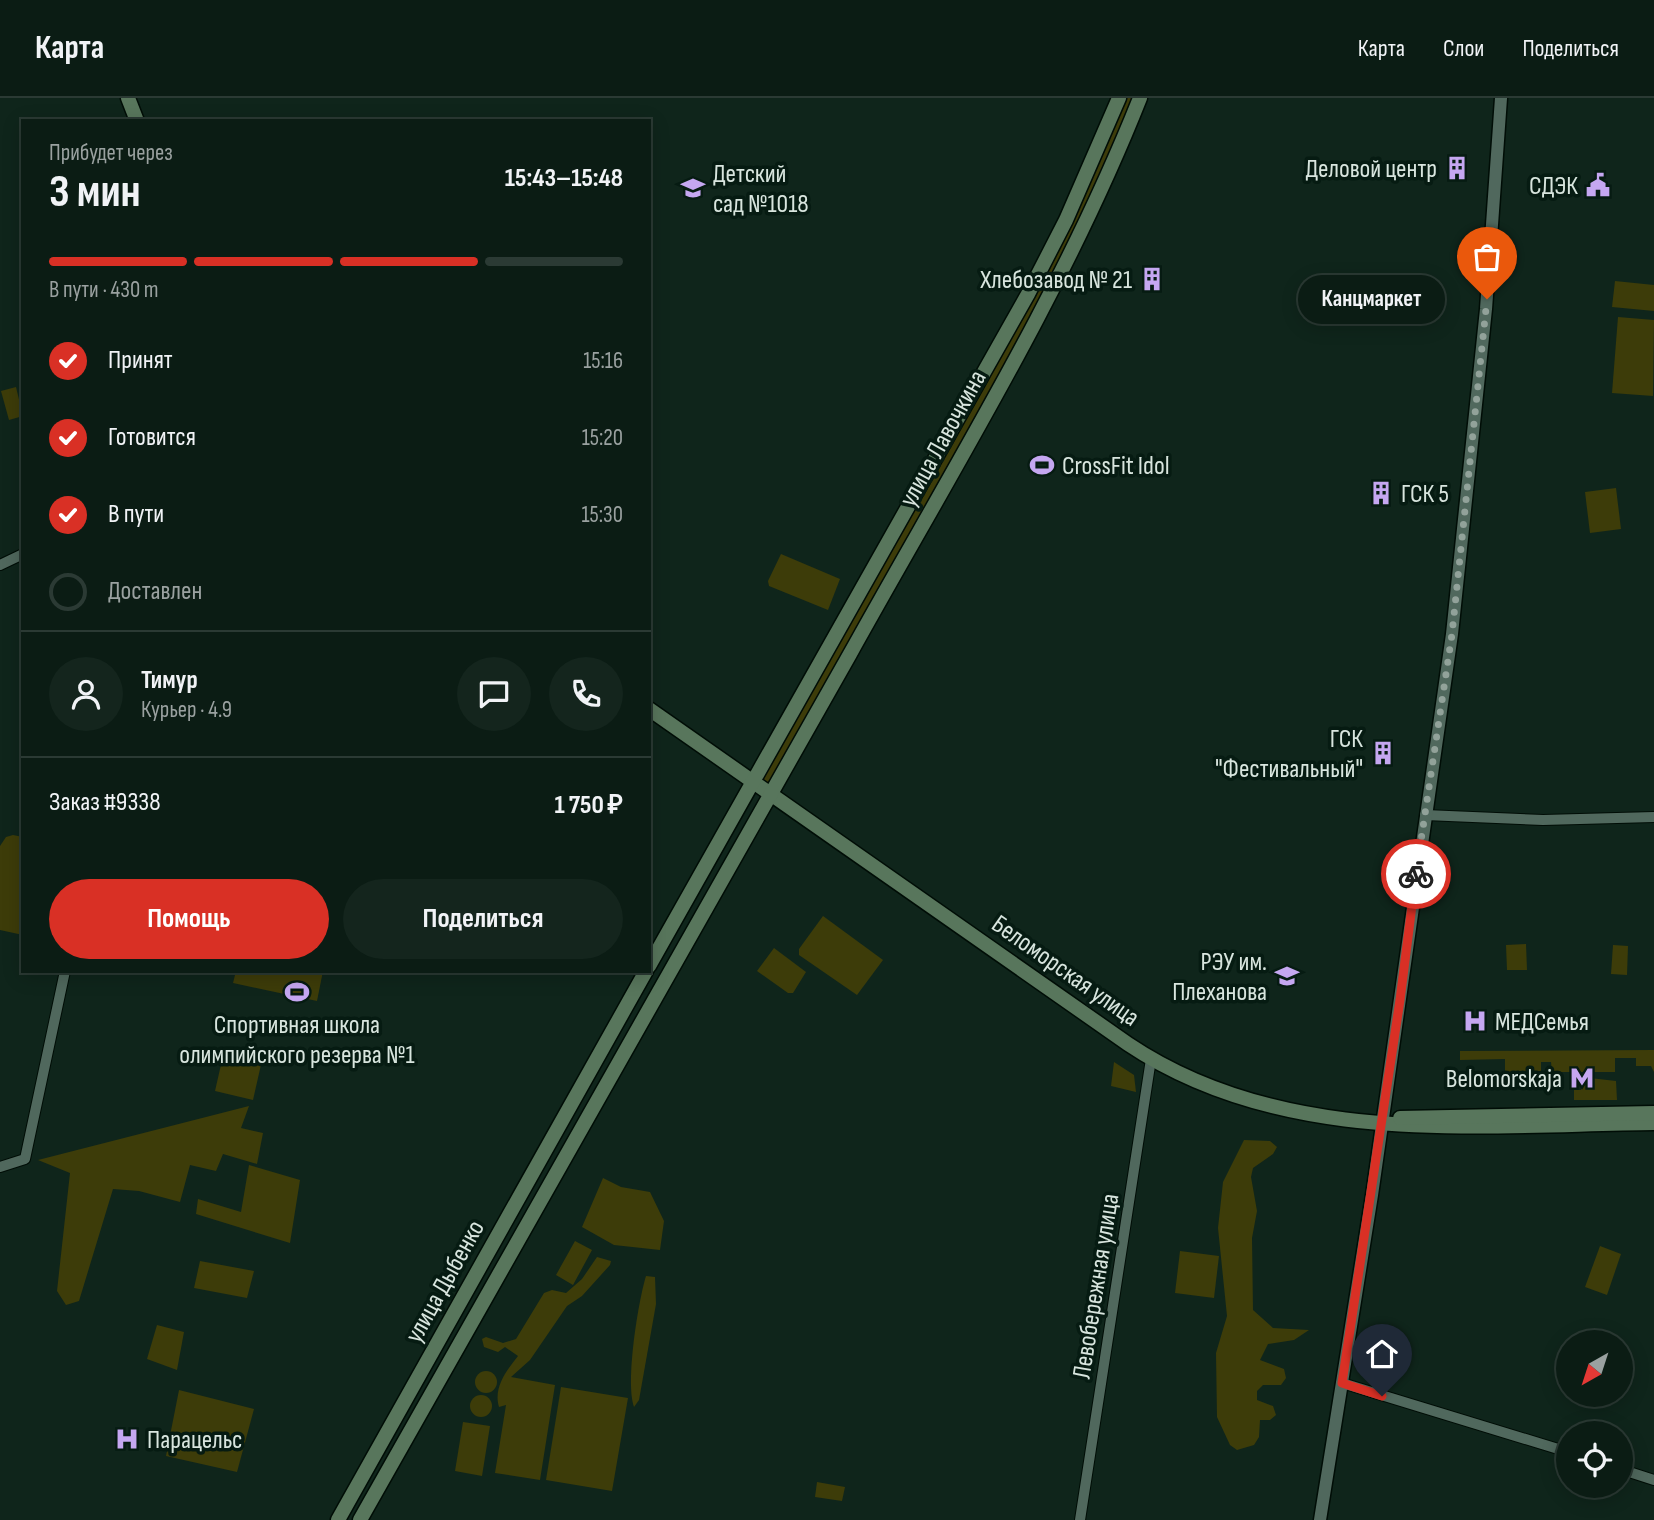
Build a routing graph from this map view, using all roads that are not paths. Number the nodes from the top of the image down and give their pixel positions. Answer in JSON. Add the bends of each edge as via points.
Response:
{"nodes":[{"id":1,"x":128,"y":98,"type":"edge"},
{"id":2,"x":1119,"y":98,"type":"edge"},
{"id":3,"x":1140,"y":98,"type":"edge"},
{"id":4,"x":1502,"y":98,"type":"edge"},
{"id":5,"x":136,"y":119,"type":"edge"},
{"id":6,"x":1066,"y":220,"type":"junction"},
{"id":7,"x":1083,"y":228,"type":"junction"},
{"id":8,"x":1055,"y":242,"type":"junction"},
{"id":9,"x":1072,"y":250,"type":"junction"},
{"id":10,"x":21,"y":555,"type":"edge"},
{"id":11,"x":0,"y":565,"type":"edge"},
{"id":12,"x":651,"y":710,"type":"edge"},
{"id":13,"x":754,"y":783,"type":"junction"},
{"id":14,"x":773,"y":795,"type":"junction"},
{"id":15,"x":1425,"y":815,"type":"junction"},
{"id":16,"x":1654,"y":817,"type":"edge"},
{"id":17,"x":698,"y":881,"type":"junction"},
{"id":18,"x":717,"y":892,"type":"junction"},
{"id":19,"x":651,"y":963,"type":"edge"},
{"id":20,"x":65,"y":973,"type":"edge"},
{"id":21,"x":645,"y":973,"type":"edge"},
{"id":22,"x":1151,"y":1059,"type":"junction"},
{"id":23,"x":593,"y":1065,"type":"junction"},
{"id":24,"x":613,"y":1075,"type":"junction"},
{"id":25,"x":1654,"y":1113,"type":"edge"},
{"id":26,"x":1382,"y":1121,"type":"junction"},
{"id":27,"x":1654,"y":1123,"type":"edge"},
{"id":28,"x":0,"y":1167,"type":"edge"},
{"id":29,"x":1342,"y":1383,"type":"junction"},
{"id":30,"x":1556,"y":1448,"type":"edge"},
{"id":31,"x":1633,"y":1473,"type":"edge"},
{"id":32,"x":1654,"y":1480,"type":"edge"},
{"id":33,"x":338,"y":1520,"type":"edge"},
{"id":34,"x":360,"y":1520,"type":"edge"},
{"id":35,"x":1080,"y":1520,"type":"edge"},
{"id":36,"x":1320,"y":1520,"type":"edge"}],
"edges":[{"from":1,"to":5,"type":"main road"},
{"from":2,"to":6,"type":"main road","name":"улица Лавочкина"},
{"from":3,"to":7,"type":"main road","name":"улица Лавочкина"},
{"from":4,"to":15,"type":"street","via":[[1457,591]]},
{"from":6,"to":7,"type":"street","via":[[1070,232]]},
{"from":6,"to":8,"type":"main road","name":"улица Лавочкина"},
{"from":7,"to":9,"type":"main road","name":"улица Лавочкина"},
{"from":8,"to":9,"type":"street","via":[[1067,238]]},
{"from":8,"to":13,"type":"main road","name":"улица Лавочкина"},
{"from":9,"to":14,"type":"main road","name":"улица Лавочкина"},
{"from":10,"to":11,"type":"street"},
{"from":12,"to":13,"type":"main road","name":"Беломорская улица"},
{"from":13,"to":14,"type":"main road","name":"Беломорская улица"},
{"from":13,"to":17,"type":"main road"},
{"from":14,"to":18,"type":"main road","name":"улица Дыбенко"},
{"from":14,"to":22,"type":"main road","name":"Беломорская улица"},
{"from":15,"to":16,"type":"street"},
{"from":15,"to":26,"type":"street"},
{"from":17,"to":18,"type":"street","via":[[711,876],[719,885]]},
{"from":17,"to":19,"type":"main road"},
{"from":18,"to":24,"type":"main road","name":"улица Дыбенко"},
{"from":20,"to":28,"type":"street","via":[[25,1158]]},
{"from":21,"to":23,"type":"main road","name":"улица Дыбенко"},
{"from":22,"to":26,"type":"main road","name":"Беломорская улица","via":[[1217,1092],[1276,1110]]},
{"from":22,"to":35,"type":"street","name":"Левобережная улица"},
{"from":23,"to":24,"type":"street"},
{"from":23,"to":33,"type":"main road","name":"улица Дыбенко"},
{"from":24,"to":34,"type":"main road","name":"улица Дыбенко"},
{"from":25,"to":26,"type":"main road","name":"Беломорская улица","via":[[1416,1115]]},
{"from":26,"to":27,"type":"main road","name":"Беломорская улица","via":[[1416,1125]]},
{"from":26,"to":29,"type":"street"},
{"from":29,"to":30,"type":"street"},
{"from":29,"to":36,"type":"street"},
{"from":31,"to":32,"type":"street"}]}
